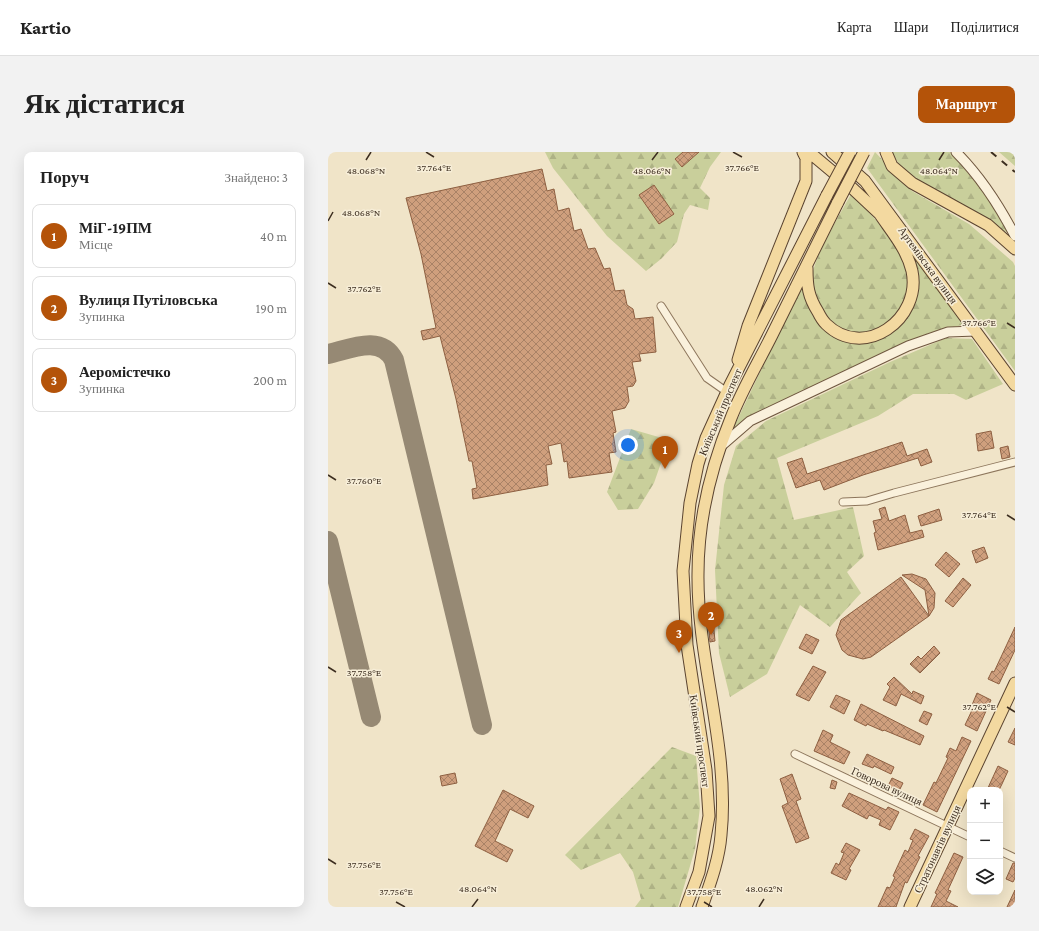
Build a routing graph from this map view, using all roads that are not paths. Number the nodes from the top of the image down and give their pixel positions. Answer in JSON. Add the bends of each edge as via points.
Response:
{"nodes":[{"id":1,"x":803,"y":152,"type":"edge"},
{"id":2,"x":809,"y":152,"type":"edge"},
{"id":3,"x":832,"y":152,"type":"edge"},
{"id":4,"x":850,"y":152,"type":"edge"},
{"id":5,"x":864,"y":152,"type":"edge"},
{"id":6,"x":886,"y":152,"type":"edge"},
{"id":7,"x":956,"y":152,"type":"edge"},
{"id":8,"x":879,"y":213,"type":"junction"},
{"id":9,"x":1015,"y":236,"type":"edge"},
{"id":10,"x":1015,"y":249,"type":"edge"},
{"id":11,"x":917,"y":250,"type":"junction"},
{"id":12,"x":807,"y":265,"type":"junction"},
{"id":13,"x":661,"y":306,"type":"dead end"},
{"id":14,"x":976,"y":331,"type":"junction"},
{"id":15,"x":1015,"y":385,"type":"edge"},
{"id":16,"x":729,"y":389,"type":"junction"},
{"id":17,"x":706,"y":438,"type":"junction"},
{"id":18,"x":720,"y":447,"type":"junction"},
{"id":19,"x":1015,"y":462,"type":"edge"},
{"id":20,"x":698,"y":464,"type":"junction"},
{"id":21,"x":713,"y":468,"type":"junction"},
{"id":22,"x":842,"y":502,"type":"dead end"},
{"id":23,"x":707,"y":677,"type":"junction"},
{"id":24,"x":692,"y":679,"type":"junction"},
{"id":25,"x":1015,"y":683,"type":"edge"},
{"id":26,"x":712,"y":705,"type":"junction"},
{"id":27,"x":697,"y":713,"type":"junction"},
{"id":28,"x":795,"y":754,"type":"dead end"},
{"id":29,"x":948,"y":827,"type":"junction"},
{"id":30,"x":967,"y":836,"type":"edge"},
{"id":31,"x":1003,"y":852,"type":"edge"},
{"id":32,"x":1015,"y":858,"type":"edge"},
{"id":33,"x":686,"y":907,"type":"edge"},
{"id":34,"x":702,"y":907,"type":"edge"},
{"id":35,"x":910,"y":907,"type":"edge"}],
"edges":[{"from":1,"to":16,"type":"main road","via":[[806,158],[806,181],[748,326]]},
{"from":2,"to":8,"type":"main road"},
{"from":3,"to":11,"type":"main road","name":"Артемівська вулиця","via":[[865,180]]},
{"from":4,"to":16,"type":"main road","name":"Київський проспект","bridge":true},
{"from":5,"to":12,"type":"main road","name":"Київський проспект","bridge":true},
{"from":6,"to":10,"type":"main road","via":[[892,166],[912,183],[988,225]]},
{"from":7,"to":9,"type":"street","via":[[1001,208]]},
{"from":8,"to":11,"type":"main road"},
{"from":8,"to":12,"type":"main road","via":[[904,248],[912,271],[914,288],[908,307],[896,324],[878,335],[858,339],[840,334],[826,324],[806,288]]},
{"from":11,"to":14,"type":"main road","name":"Артемівська вулиця"},
{"from":12,"to":18,"type":"main road","name":"Київський проспект","via":[[731,417]]},
{"from":13,"to":16,"type":"street","via":[[707,378]]},
{"from":14,"to":15,"type":"main road","name":"Артемівська вулиця"},
{"from":14,"to":18,"type":"street","via":[[948,332],[908,346],[750,421]]},
{"from":16,"to":17,"type":"main road","name":"Київський проспект"},
{"from":17,"to":18,"type":"main road","via":[[709,446]]},
{"from":17,"to":20,"type":"main road","name":"Київський проспект"},
{"from":18,"to":21,"type":"main road","name":"Київський проспект"},
{"from":19,"to":22,"type":"street","via":[[867,501]]},
{"from":20,"to":21,"type":"main road","via":[[704,460]]},
{"from":20,"to":24,"type":"main road","name":"Київський проспект","via":[[690,503],[683,571],[687,645]]},
{"from":21,"to":23,"type":"main road","name":"Київський проспект","via":[[705,503],[698,573],[701,636]]},
{"from":23,"to":24,"type":"main road"},
{"from":23,"to":26,"type":"main road","name":"Київський проспект"},
{"from":24,"to":27,"type":"main road","name":"Київський проспект"},
{"from":25,"to":29,"type":"main road","name":"Стратонавтів вулиця"},
{"from":26,"to":27,"type":"main road"},
{"from":26,"to":34,"type":"main road","name":"Київський проспект","via":[[722,771],[722,822],[717,859]]},
{"from":27,"to":33,"type":"main road","name":"Київський проспект","via":[[706,770],[709,816],[699,872]]},
{"from":28,"to":29,"type":"street","name":"Говорова вулиця"},
{"from":29,"to":30,"type":"street","name":"Говорова вулиця"},
{"from":29,"to":35,"type":"main road","name":"Стратонавтів вулиця"},
{"from":31,"to":32,"type":"street"}]}
